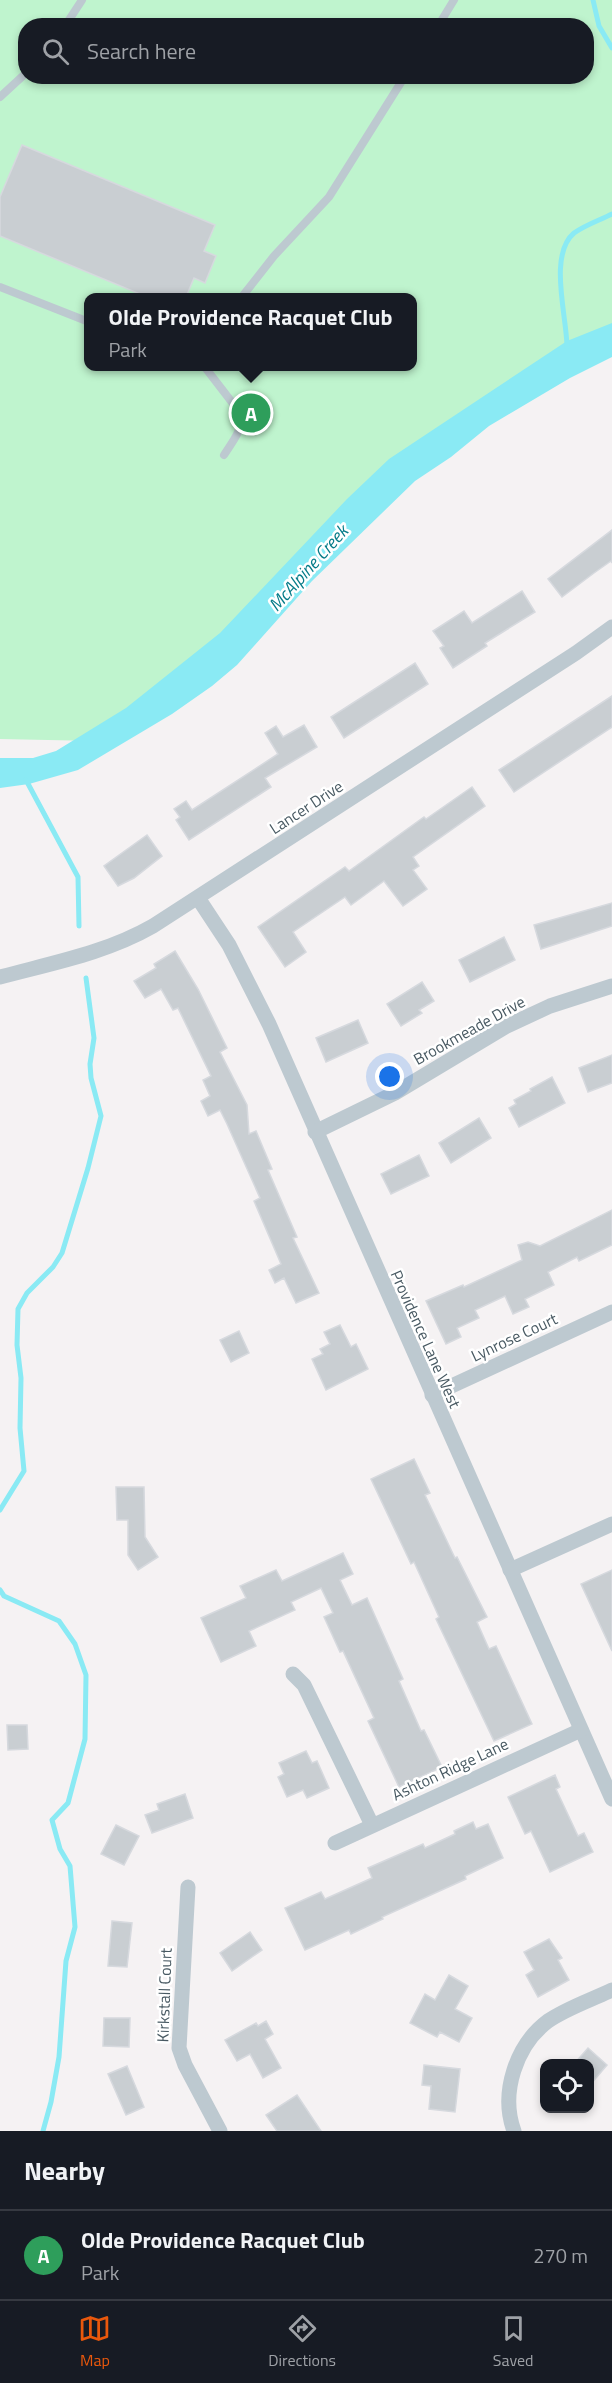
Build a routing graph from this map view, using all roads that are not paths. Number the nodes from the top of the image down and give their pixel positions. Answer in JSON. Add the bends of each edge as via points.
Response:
{"nodes":[{"id":1,"x":82,"y":0,"type":"edge"},
{"id":2,"x":454,"y":0,"type":"edge"},
{"id":3,"x":70,"y":18,"type":"edge"},
{"id":4,"x":443,"y":18,"type":"edge"},
{"id":5,"x":18,"y":80,"type":"edge"},
{"id":6,"x":400,"y":84,"type":"edge"},
{"id":7,"x":0,"y":97,"type":"edge"},
{"id":8,"x":0,"y":287,"type":"edge"},
{"id":9,"x":244,"y":293,"type":"edge"},
{"id":10,"x":84,"y":320,"type":"edge"},
{"id":11,"x":208,"y":371,"type":"edge"},
{"id":12,"x":224,"y":455,"type":"dead end"},
{"id":13,"x":612,"y":627,"type":"edge"},
{"id":14,"x":198,"y":898,"type":"junction"},
{"id":15,"x":0,"y":977,"type":"edge"},
{"id":16,"x":612,"y":986,"type":"edge"},
{"id":17,"x":315,"y":1132,"type":"junction"},
{"id":18,"x":612,"y":1312,"type":"edge"},
{"id":19,"x":432,"y":1395,"type":"junction"},
{"id":20,"x":612,"y":1524,"type":"edge"},
{"id":21,"x":510,"y":1570,"type":"junction"},
{"id":22,"x":293,"y":1674,"type":"dead end"},
{"id":23,"x":581,"y":1730,"type":"junction"},
{"id":24,"x":612,"y":1799,"type":"edge"},
{"id":25,"x":372,"y":1825,"type":"junction"},
{"id":26,"x":335,"y":1843,"type":"dead end"},
{"id":27,"x":188,"y":1887,"type":"dead end"},
{"id":28,"x":612,"y":1990,"type":"edge"},
{"id":29,"x":220,"y":2131,"type":"edge"},
{"id":30,"x":514,"y":2131,"type":"edge"}],
"edges":[{"from":1,"to":3,"type":"lane"},
{"from":2,"to":4,"type":"lane"},
{"from":5,"to":7,"type":"lane"},
{"from":6,"to":9,"type":"lane","via":[[329,197]]},
{"from":8,"to":10,"type":"lane"},
{"from":11,"to":12,"type":"lane","via":[[242,414],[240,430]]},
{"from":13,"to":14,"type":"street","name":"Lancer Drive"},
{"from":14,"to":15,"type":"street","name":"Lancer Drive","via":[[136,936],[91,953]]},
{"from":14,"to":17,"type":"street","name":"Providence Lane West","via":[[229,945],[269,1024]]},
{"from":16,"to":17,"type":"street","name":"Brookmeade Drive","via":[[550,1006],[505,1027],[395,1093]]},
{"from":17,"to":19,"type":"street","name":"Providence Lane West"},
{"from":18,"to":19,"type":"street","name":"Lynrose Court"},
{"from":19,"to":21,"type":"street","name":"Providence Lane West"},
{"from":20,"to":21,"type":"street"},
{"from":21,"to":23,"type":"street","name":"Providence Lane West"},
{"from":22,"to":25,"type":"street","via":[[304,1685]]},
{"from":23,"to":24,"type":"street","name":"Providence Lane West"},
{"from":23,"to":25,"type":"street","name":"Ashton Ridge Lane"},
{"from":25,"to":26,"type":"street","name":"Ashton Ridge Lane"},
{"from":27,"to":29,"type":"street","name":"Kirkstall Court","via":[[179,2048]]},
{"from":28,"to":30,"type":"street","via":[[559,2014],[533,2036],[517,2062],[511,2082],[510,2116]]}]}
